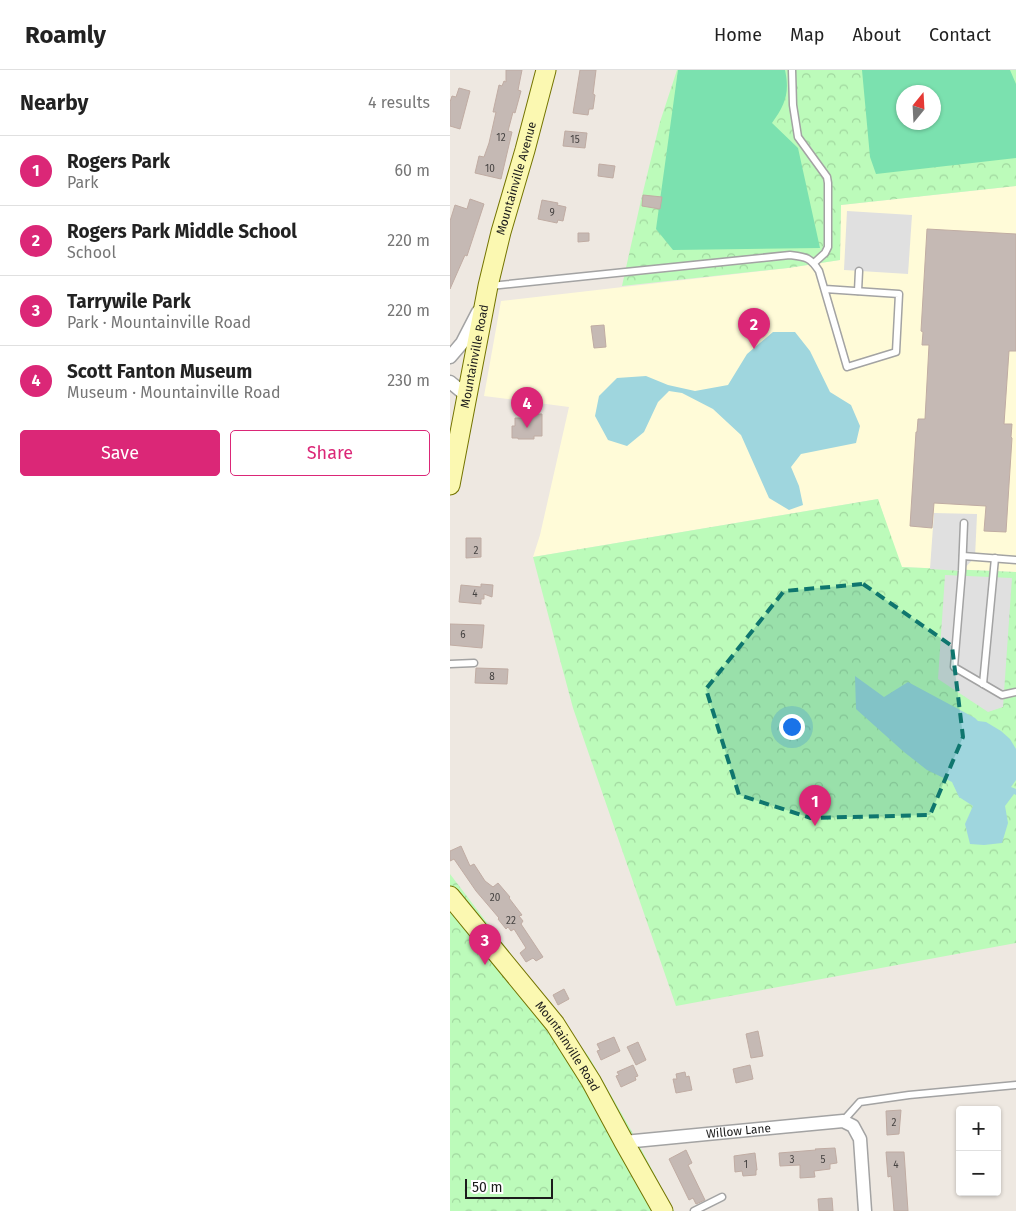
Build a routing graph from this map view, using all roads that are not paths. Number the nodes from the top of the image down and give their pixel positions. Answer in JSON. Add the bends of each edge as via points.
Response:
{"nodes":[{"id":1,"x":546,"y":70,"type":"edge"},
{"id":2,"x":792,"y":70,"type":"edge"},
{"id":3,"x":814,"y":263,"type":"junction"},
{"id":4,"x":859,"y":271,"type":"dead end"},
{"id":5,"x":488,"y":286,"type":"junction"},
{"id":6,"x":825,"y":289,"type":"junction"},
{"id":7,"x":858,"y":291,"type":"junction"},
{"id":8,"x":450,"y":357,"type":"edge"},
{"id":9,"x":450,"y":382,"type":"edge"},
{"id":10,"x":466,"y":396,"type":"junction"},
{"id":11,"x":450,"y":485,"type":"edge"},
{"id":12,"x":964,"y":523,"type":"dead end"},
{"id":13,"x":963,"y":556,"type":"junction"},
{"id":14,"x":995,"y":558,"type":"junction"},
{"id":15,"x":1016,"y":560,"type":"edge"},
{"id":16,"x":474,"y":663,"type":"dead end"},
{"id":17,"x":450,"y":664,"type":"edge"},
{"id":18,"x":984,"y":684,"type":"junction"},
{"id":19,"x":1016,"y":692,"type":"edge"},
{"id":20,"x":450,"y":896,"type":"edge"},
{"id":21,"x":1016,"y":1085,"type":"edge"},
{"id":22,"x":848,"y":1124,"type":"junction"},
{"id":23,"x":624,"y":1142,"type":"junction"},
{"id":24,"x":722,"y":1197,"type":"dead end"},
{"id":25,"x":663,"y":1211,"type":"edge"},
{"id":26,"x":694,"y":1211,"type":"edge"},
{"id":27,"x":864,"y":1211,"type":"edge"}],
"edges":[{"from":1,"to":5,"type":"street","name":"Mountainville Avenue"},
{"from":2,"to":3,"type":"lane","via":[[798,137],[828,183],[828,247]]},
{"from":3,"to":5,"type":"lane","via":[[806,256],[790,255]]},
{"from":3,"to":6,"type":"lane"},
{"from":4,"to":7,"type":"lane"},
{"from":5,"to":8,"type":"street","via":[[462,343]]},
{"from":5,"to":10,"type":"street","name":"Mountainville Road"},
{"from":6,"to":7,"type":"lane"},
{"from":6,"to":7,"type":"lane","via":[[847,367],[896,352],[899,294]]},
{"from":9,"to":10,"type":"street"},
{"from":10,"to":11,"type":"street","name":"Mountainville Road"},
{"from":12,"to":13,"type":"lane"},
{"from":13,"to":14,"type":"lane"},
{"from":13,"to":18,"type":"lane","via":[[954,667]]},
{"from":14,"to":15,"type":"lane"},
{"from":14,"to":18,"type":"lane"},
{"from":16,"to":17,"type":"lane"},
{"from":18,"to":19,"type":"lane","via":[[1002,695]]},
{"from":20,"to":23,"type":"street","name":"Mountainville Road","via":[[555,1024]]},
{"from":21,"to":22,"type":"lane","via":[[860,1102]]},
{"from":22,"to":23,"type":"street","name":"Willow Lane"},
{"from":22,"to":27,"type":"street","via":[[860,1139]]},
{"from":23,"to":25,"type":"street","name":"Mountainville Road"},
{"from":24,"to":26,"type":"lane"}]}
